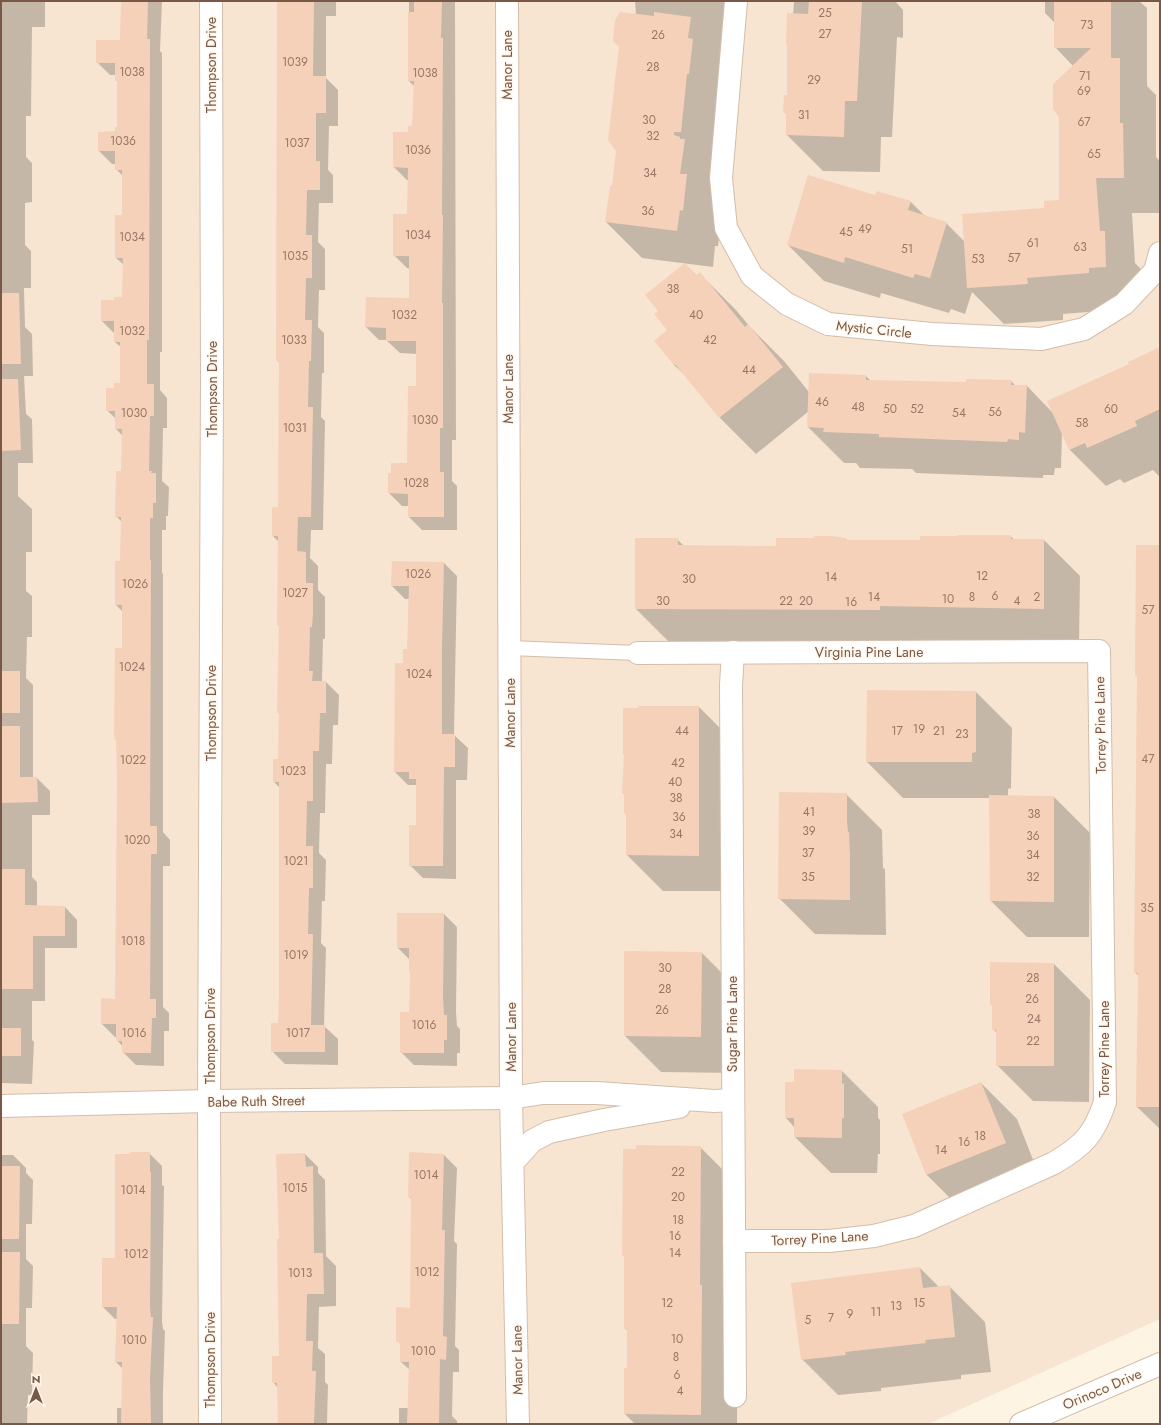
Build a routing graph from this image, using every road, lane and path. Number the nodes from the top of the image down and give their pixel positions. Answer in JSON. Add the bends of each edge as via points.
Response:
{"nodes":[{"id":1,"x":211,"y":1,"type":"edge"},
{"id":2,"x":506,"y":1,"type":"edge"},
{"id":3,"x":736,"y":1,"type":"edge"},
{"id":4,"x":1160,"y":253,"type":"edge"},
{"id":5,"x":509,"y":648,"type":"junction"},
{"id":6,"x":1099,"y":651,"type":"joint"},
{"id":7,"x":733,"y":652,"type":"junction"},
{"id":8,"x":638,"y":653,"type":"joint"},
{"id":9,"x":511,"y":1098,"type":"junction"},
{"id":10,"x":723,"y":1101,"type":"junction"},
{"id":11,"x":209,"y":1102,"type":"junction"},
{"id":12,"x":1,"y":1106,"type":"edge"},
{"id":13,"x":513,"y":1162,"type":"junction"},
{"id":14,"x":734,"y":1242,"type":"junction"},
{"id":15,"x":1160,"y":1364,"type":"edge"},
{"id":16,"x":735,"y":1396,"type":"dead end"},
{"id":17,"x":210,"y":1424,"type":"edge"},
{"id":18,"x":518,"y":1424,"type":"edge"},
{"id":19,"x":1021,"y":1424,"type":"edge"}],
"edges":[{"from":1,"to":11,"type":"street","name":"Thompson Drive"},
{"from":2,"to":5,"type":"street","name":"Manor Lane"},
{"from":3,"to":4,"type":"street","name":"Mystic Circle","via":[[721,178],[726,228],[752,276],[787,304],[828,324],[932,334],[1041,339],[1084,329],[1124,304],[1155,271]]},
{"from":5,"to":8,"type":"lane"},
{"from":5,"to":9,"type":"street","name":"Manor Lane"},
{"from":6,"to":7,"type":"street","name":"Virginia Pine Lane"},
{"from":6,"to":14,"type":"street","name":"Torrey Pine Lane","via":[[1105,1102],[1099,1121],[1087,1139],[1073,1152],[1054,1163],[914,1226],[874,1236],[829,1241]]},
{"from":7,"to":8,"type":"street","name":"Virginia Pine Lane"},
{"from":7,"to":10,"type":"street","name":"Sugar Pine Lane"},
{"from":9,"to":10,"type":"street","name":"Babe Ruth Street","via":[[543,1093],[597,1093]]},
{"from":9,"to":11,"type":"street","name":"Babe Ruth Street"},
{"from":9,"to":13,"type":"street","name":"Manor Lane"},
{"from":10,"to":13,"type":"street","via":[[604,1120],[549,1132],[532,1141]]},
{"from":10,"to":14,"type":"street","name":"Sugar Pine Lane"},
{"from":11,"to":12,"type":"street","name":"Babe Ruth Street"},
{"from":11,"to":17,"type":"street","name":"Thompson Drive"},
{"from":13,"to":18,"type":"street","name":"Manor Lane"},
{"from":14,"to":16,"type":"street","name":"Sugar Pine Lane"},
{"from":15,"to":19,"type":"street","name":"Orinoco Drive"}]}
